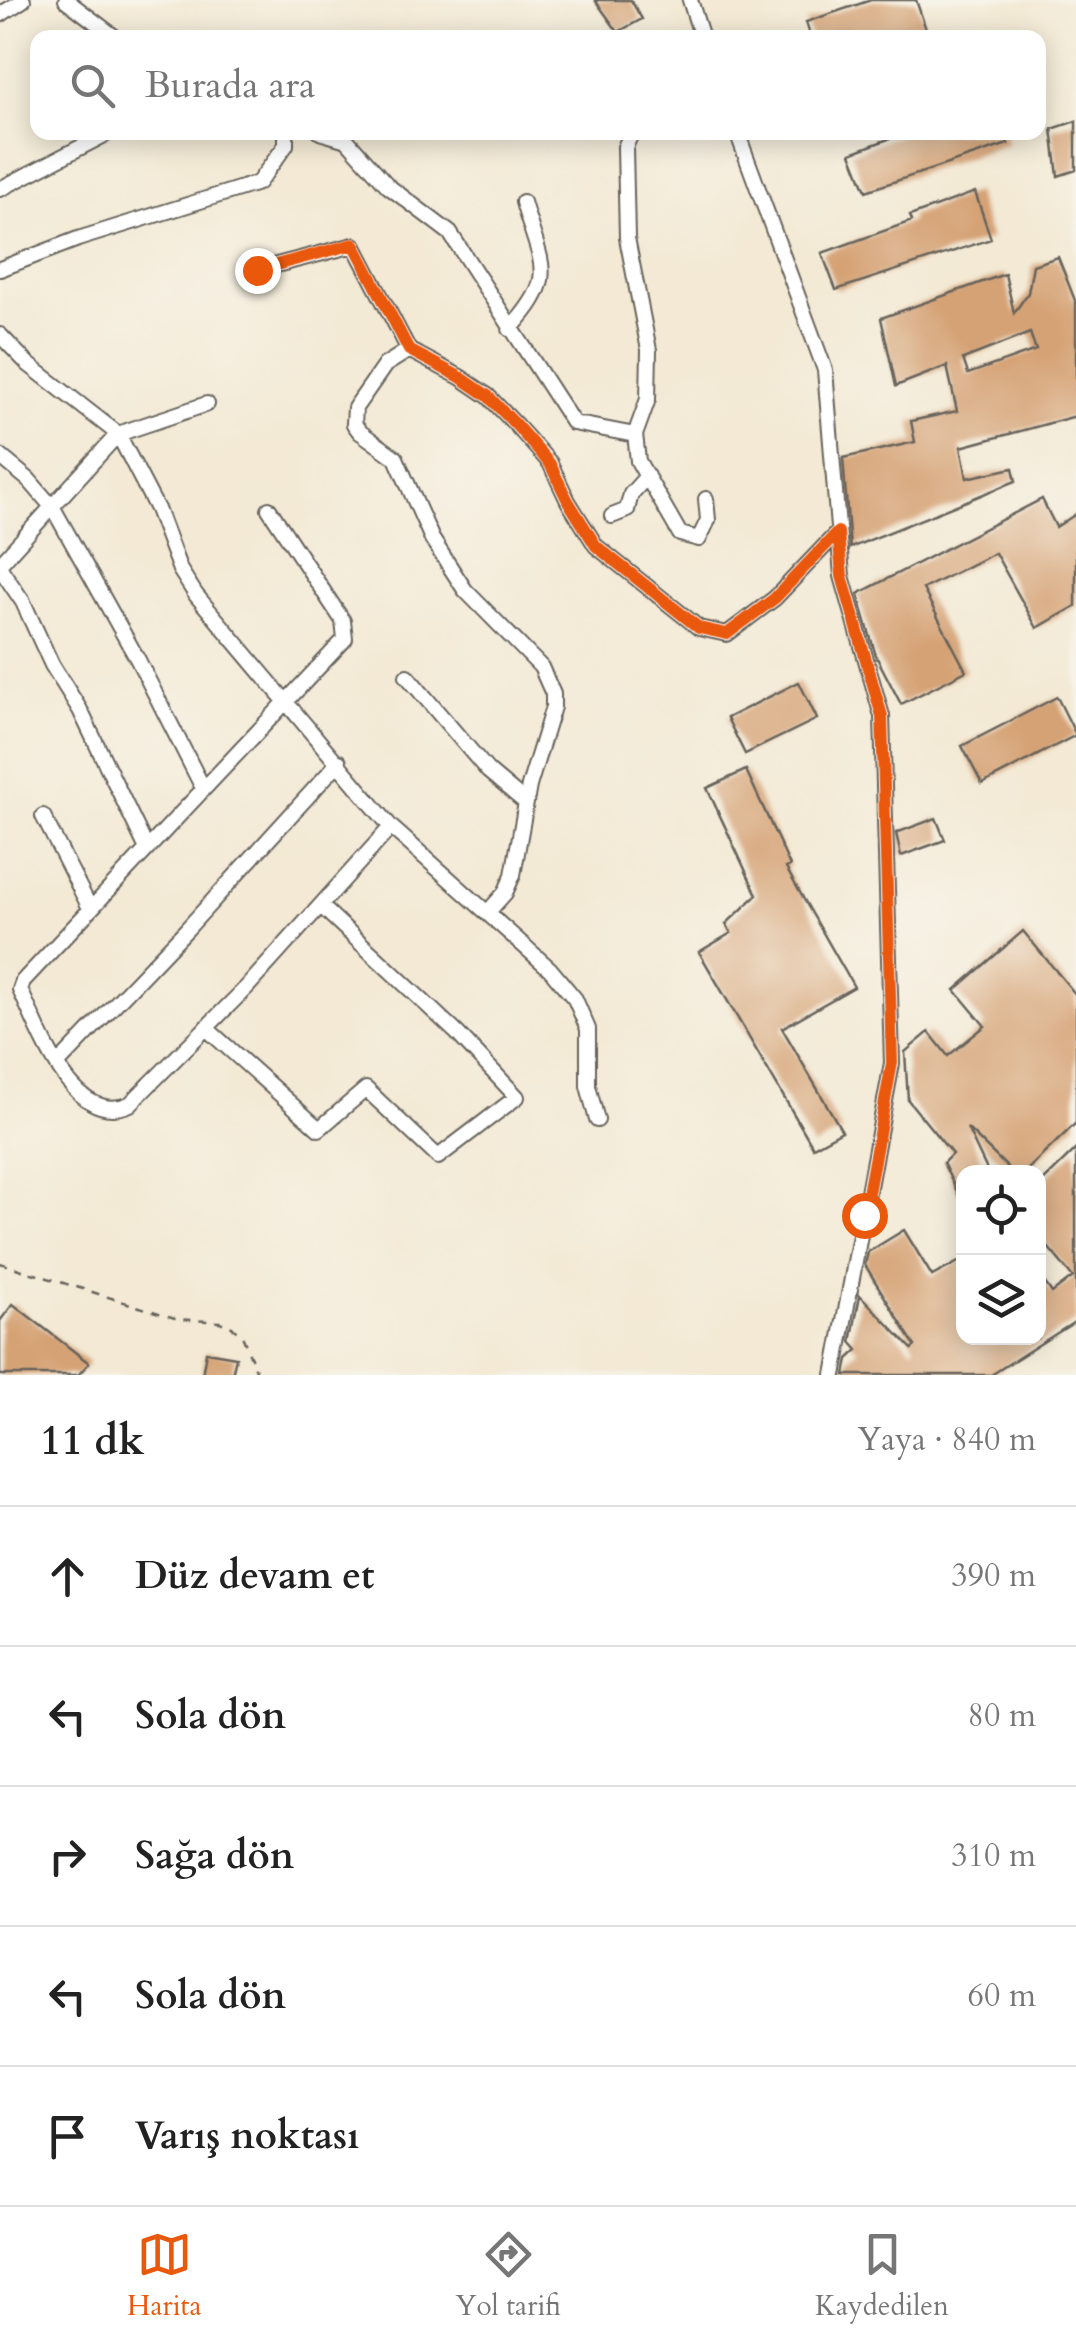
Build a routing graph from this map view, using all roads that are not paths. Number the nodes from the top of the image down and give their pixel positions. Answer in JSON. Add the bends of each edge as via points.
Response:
{"nodes":[{"id":1,"x":22,"y":0,"type":"edge"},
{"id":2,"x":66,"y":0,"type":"edge"},
{"id":3,"x":690,"y":0,"type":"edge"},
{"id":4,"x":0,"y":15,"type":"edge"},
{"id":5,"x":105,"y":30,"type":"edge"},
{"id":6,"x":695,"y":30,"type":"edge"},
{"id":7,"x":95,"y":140,"type":"edge"},
{"id":8,"x":286,"y":140,"type":"edge"},
{"id":9,"x":348,"y":140,"type":"edge"},
{"id":10,"x":628,"y":140,"type":"edge"},
{"id":11,"x":740,"y":140,"type":"edge"},
{"id":12,"x":0,"y":189,"type":"edge"},
{"id":13,"x":523,"y":202,"type":"dead end"},
{"id":14,"x":0,"y":269,"type":"edge"},
{"id":15,"x":257,"y":270,"type":"dead end"},
{"id":16,"x":510,"y":329,"type":"junction"},
{"id":17,"x":0,"y":335,"type":"edge"},
{"id":18,"x":409,"y":350,"type":"junction"},
{"id":19,"x":207,"y":404,"type":"dead end"},
{"id":20,"x":118,"y":434,"type":"junction"},
{"id":21,"x":635,"y":434,"type":"junction"},
{"id":22,"x":0,"y":456,"type":"edge"},
{"id":23,"x":647,"y":476,"type":"junction"},
{"id":24,"x":706,"y":499,"type":"dead end"},
{"id":25,"x":52,"y":508,"type":"junction"},
{"id":26,"x":269,"y":508,"type":"dead end"},
{"id":27,"x":612,"y":516,"type":"dead end"},
{"id":28,"x":838,"y":532,"type":"junction"},
{"id":29,"x":0,"y":566,"type":"edge"},
{"id":30,"x":407,"y":676,"type":"dead end"},
{"id":31,"x":288,"y":700,"type":"junction"},
{"id":32,"x":339,"y":762,"type":"junction"},
{"id":33,"x":203,"y":788,"type":"junction"},
{"id":34,"x":526,"y":803,"type":"junction"},
{"id":35,"x":43,"y":816,"type":"dead end"},
{"id":36,"x":392,"y":827,"type":"junction"},
{"id":37,"x":147,"y":848,"type":"junction"},
{"id":38,"x":321,"y":906,"type":"junction"},
{"id":39,"x":90,"y":908,"type":"junction"},
{"id":40,"x":487,"y":913,"type":"junction"},
{"id":41,"x":206,"y":1028,"type":"junction"},
{"id":42,"x":58,"y":1064,"type":"junction"},
{"id":43,"x":597,"y":1120,"type":"dead end"},
{"id":44,"x":834,"y":1375,"type":"edge"}],
"edges":[{"from":1,"to":4,"type":"street"},
{"from":2,"to":5,"type":"street"},
{"from":3,"to":6,"type":"street"},
{"from":7,"to":12,"type":"street"},
{"from":8,"to":14,"type":"street","via":[[258,183]]},
{"from":9,"to":16,"type":"street","via":[[388,186],[450,234]]},
{"from":10,"to":21,"type":"street","via":[[627,238],[649,350],[648,399]]},
{"from":11,"to":28,"type":"street","via":[[825,370]]},
{"from":13,"to":16,"type":"street","via":[[544,278],[534,303]]},
{"from":15,"to":18,"type":"street","via":[[354,244]]},
{"from":16,"to":21,"type":"street","via":[[572,423]]},
{"from":17,"to":20,"type":"street"},
{"from":18,"to":28,"type":"street","via":[[488,396],[550,464],[596,546],[699,628],[727,634],[775,598]]},
{"from":18,"to":34,"type":"street","via":[[386,364],[354,408],[354,424],[396,458],[432,538],[465,590],[550,680],[553,708]]},
{"from":19,"to":20,"type":"street"},
{"from":20,"to":25,"type":"street"},
{"from":20,"to":31,"type":"street","via":[[180,570]]},
{"from":21,"to":23,"type":"street"},
{"from":22,"to":25,"type":"street"},
{"from":23,"to":24,"type":"street","via":[[680,534],[699,538],[708,520]]},
{"from":23,"to":27,"type":"street","via":[[627,510]]},
{"from":25,"to":29,"type":"street"},
{"from":25,"to":33,"type":"street"},
{"from":26,"to":31,"type":"street","via":[[345,627],[342,644]]},
{"from":28,"to":44,"type":"street","via":[[842,576],[882,716],[892,1063]]},
{"from":29,"to":37,"type":"street"},
{"from":30,"to":34,"type":"street","via":[[488,771]]},
{"from":31,"to":32,"type":"street"},
{"from":31,"to":33,"type":"street"},
{"from":32,"to":36,"type":"street"},
{"from":32,"to":42,"type":"street"},
{"from":33,"to":37,"type":"street"},
{"from":34,"to":40,"type":"street","via":[[513,875]]},
{"from":35,"to":39,"type":"street"},
{"from":36,"to":38,"type":"street"},
{"from":36,"to":40,"type":"street"},
{"from":37,"to":39,"type":"street"},
{"from":38,"to":41,"type":"street"},
{"from":38,"to":41,"type":"street","via":[[516,1097],[438,1157],[366,1089],[319,1129]]},
{"from":39,"to":42,"type":"street","via":[[20,985]]},
{"from":40,"to":43,"type":"street","via":[[576,1000],[588,1029],[588,1086]]},
{"from":41,"to":42,"type":"street","via":[[122,1108],[90,1104]]}]}
